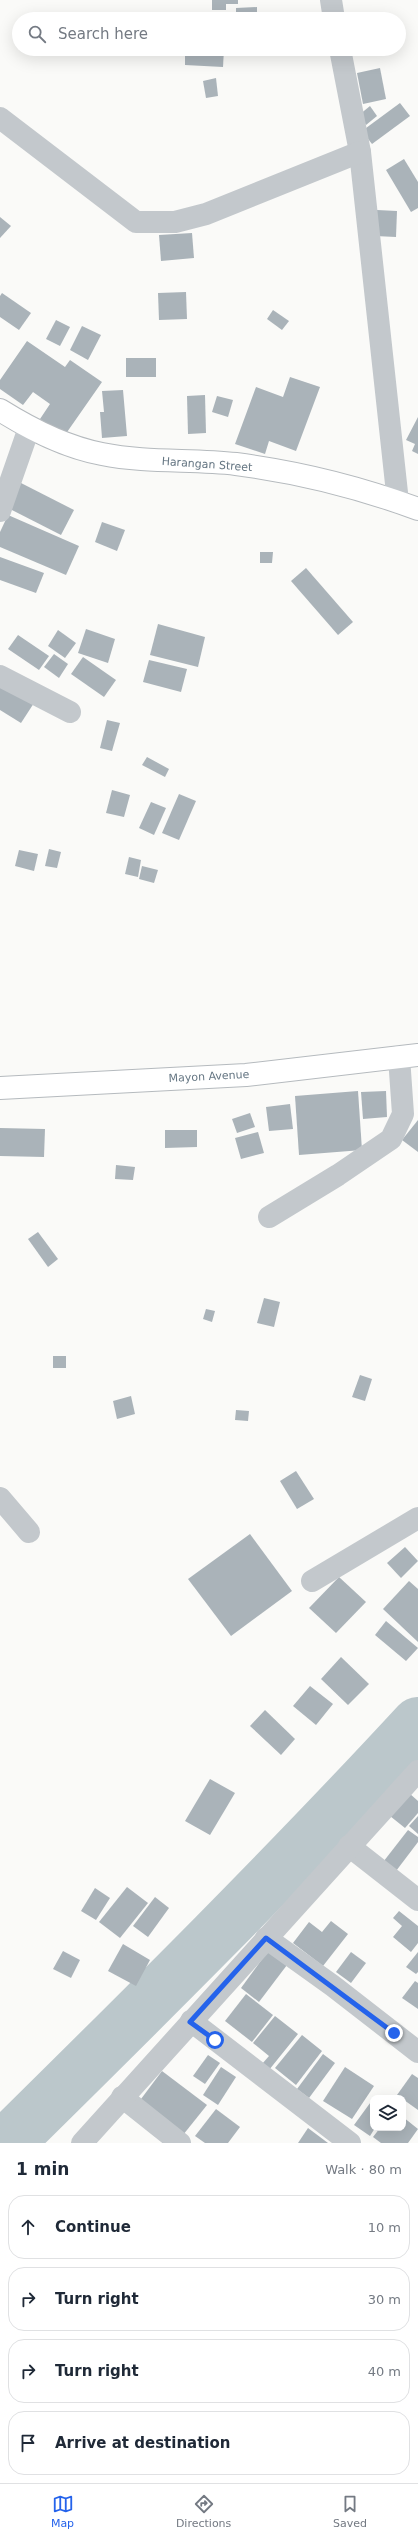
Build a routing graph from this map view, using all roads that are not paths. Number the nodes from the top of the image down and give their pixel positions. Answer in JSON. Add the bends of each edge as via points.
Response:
{"nodes":[{"id":1,"x":331,"y":0,"type":"edge"},
{"id":2,"x":333,"y":12,"type":"edge"},
{"id":3,"x":341,"y":56,"type":"edge"},
{"id":4,"x":0,"y":118,"type":"edge"},
{"id":5,"x":360,"y":152,"type":"junction"},
{"id":6,"x":0,"y":410,"type":"edge"},
{"id":7,"x":29,"y":428,"type":"junction"},
{"id":8,"x":398,"y":502,"type":"junction"},
{"id":9,"x":418,"y":510,"type":"edge"},
{"id":10,"x":0,"y":511,"type":"edge"},
{"id":11,"x":0,"y":676,"type":"edge"},
{"id":12,"x":70,"y":712,"type":"dead end"},
{"id":13,"x":408,"y":1056,"type":"edge"},
{"id":14,"x":0,"y":1088,"type":"edge"},
{"id":15,"x":269,"y":1217,"type":"dead end"},
{"id":16,"x":0,"y":1498,"type":"edge"},
{"id":17,"x":418,"y":1518,"type":"edge"},
{"id":18,"x":29,"y":1532,"type":"dead end"},
{"id":19,"x":312,"y":1581,"type":"dead end"},
{"id":20,"x":418,"y":1771,"type":"edge"},
{"id":21,"x":349,"y":1846,"type":"junction"},
{"id":22,"x":418,"y":1900,"type":"edge"},
{"id":23,"x":266,"y":1938,"type":"junction"},
{"id":24,"x":190,"y":2022,"type":"junction"},
{"id":25,"x":418,"y":2052,"type":"edge"},
{"id":26,"x":122,"y":2097,"type":"junction"},
{"id":27,"x":82,"y":2143,"type":"edge"},
{"id":28,"x":180,"y":2143,"type":"edge"},
{"id":29,"x":350,"y":2143,"type":"edge"}],
"edges":[{"from":1,"to":2,"type":"street"},
{"from":3,"to":5,"type":"street"},
{"from":4,"to":5,"type":"street","via":[[136,222],[175,222],[206,214]]},
{"from":5,"to":8,"type":"street"},
{"from":6,"to":7,"type":"main road","name":"Harangan Street"},
{"from":7,"to":8,"type":"main road","name":"Harangan Street","via":[[68,445],[103,455],[234,464],[334,482]]},
{"from":7,"to":10,"type":"street"},
{"from":8,"to":9,"type":"main road","name":"Harangan Street"},
{"from":11,"to":12,"type":"street"},
{"from":13,"to":14,"type":"main road","name":"Mayon Avenue","via":[[246,1075]]},
{"from":13,"to":15,"type":"street","via":[[403,1114],[391,1139]]},
{"from":16,"to":18,"type":"street"},
{"from":17,"to":19,"type":"street"},
{"from":20,"to":21,"type":"street"},
{"from":21,"to":22,"type":"street"},
{"from":21,"to":23,"type":"street"},
{"from":23,"to":24,"type":"street"},
{"from":23,"to":25,"type":"street"},
{"from":24,"to":26,"type":"street"},
{"from":24,"to":29,"type":"street"},
{"from":26,"to":27,"type":"street"},
{"from":26,"to":28,"type":"street"}]}
